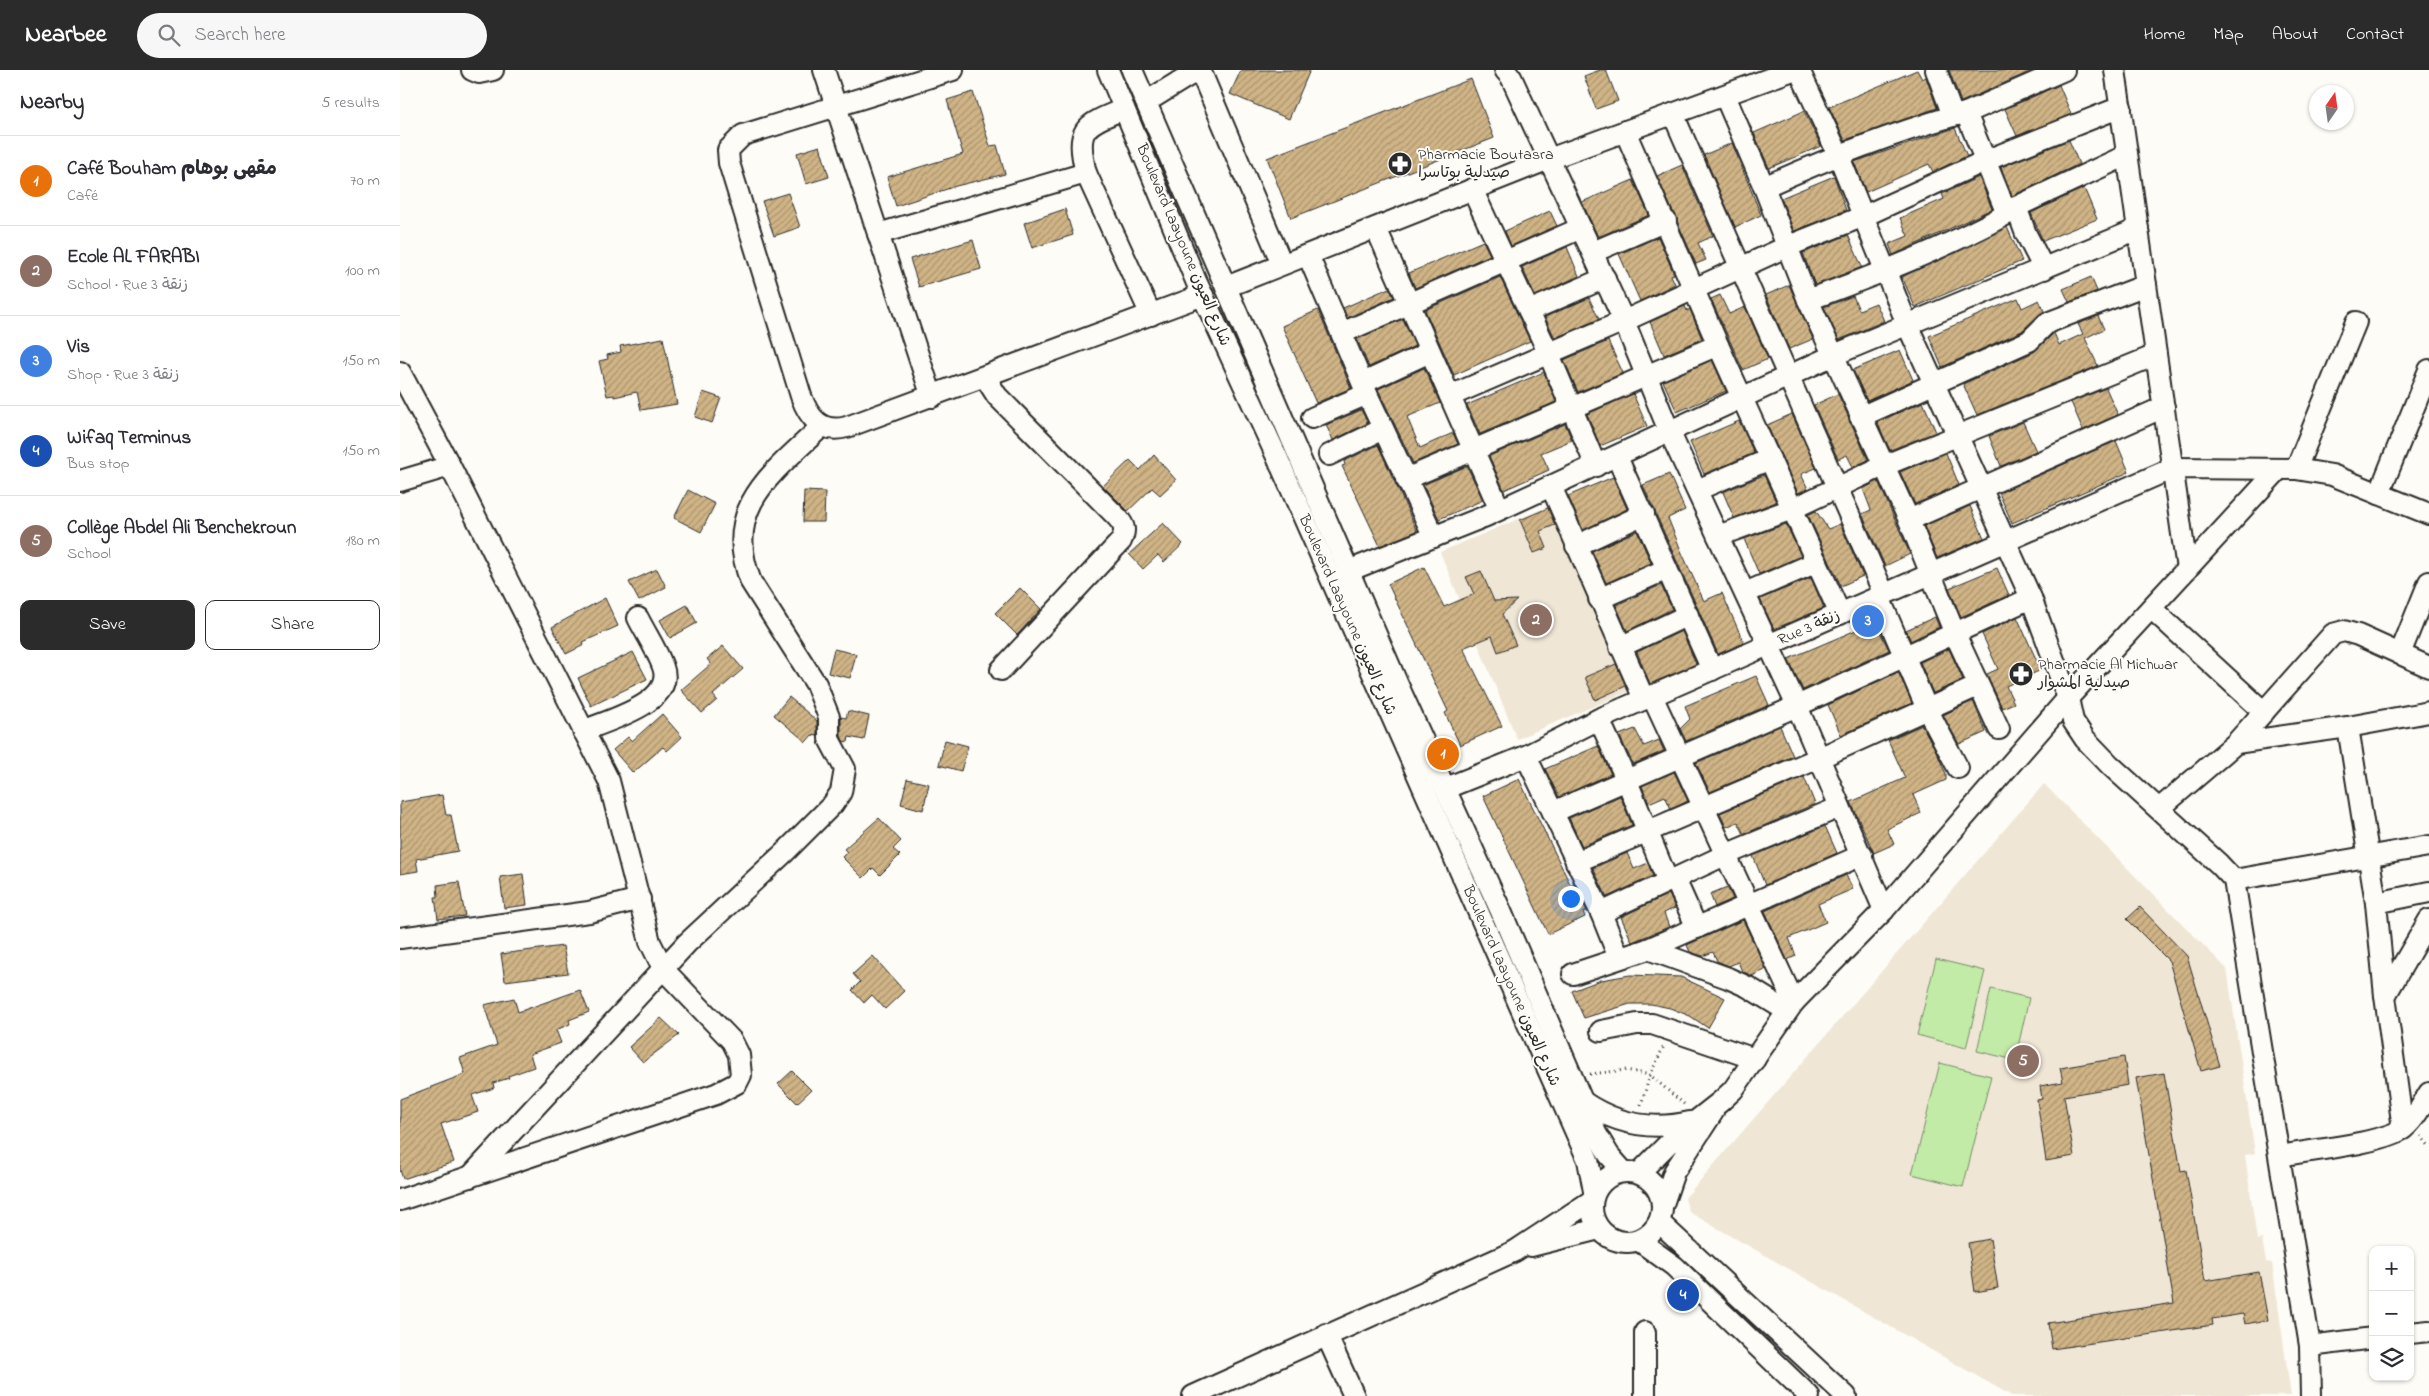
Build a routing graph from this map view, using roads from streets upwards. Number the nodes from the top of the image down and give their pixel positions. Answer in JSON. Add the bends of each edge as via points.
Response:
{"nodes":[{"id":1,"x":472,"y":70,"type":"edge"},
{"id":2,"x":493,"y":70,"type":"edge"},
{"id":3,"x":824,"y":70,"type":"edge"},
{"id":4,"x":952,"y":70,"type":"edge"},
{"id":5,"x":1108,"y":70,"type":"edge"},
{"id":6,"x":1132,"y":70,"type":"edge"},
{"id":7,"x":1199,"y":70,"type":"edge"},
{"id":8,"x":1505,"y":70,"type":"edge"},
{"id":9,"x":1793,"y":70,"type":"edge"},
{"id":10,"x":1798,"y":70,"type":"edge"},
{"id":11,"x":1936,"y":70,"type":"edge"},
{"id":12,"x":2064,"y":70,"type":"edge"},
{"id":13,"x":2115,"y":70,"type":"edge"},
{"id":14,"x":1725,"y":96,"type":"junction"},
{"id":15,"x":1146,"y":102,"type":"junction"},
{"id":16,"x":836,"y":107,"type":"junction"},
{"id":17,"x":2120,"y":107,"type":"junction"},
{"id":18,"x":1124,"y":109,"type":"junction"},
{"id":19,"x":1673,"y":114,"type":"junction"},
{"id":20,"x":1960,"y":114,"type":"junction"},
{"id":21,"x":1625,"y":131,"type":"junction"},
{"id":22,"x":1838,"y":154,"type":"junction"},
{"id":23,"x":2127,"y":155,"type":"junction"},
{"id":24,"x":1549,"y":159,"type":"junction"},
{"id":25,"x":1987,"y":160,"type":"junction"},
{"id":26,"x":1086,"y":173,"type":"junction"},
{"id":27,"x":1764,"y":187,"type":"junction"},
{"id":28,"x":1472,"y":189,"type":"junction"},
{"id":29,"x":2012,"y":210,"type":"junction"},
{"id":30,"x":1864,"y":216,"type":"junction"},
{"id":31,"x":1666,"y":221,"type":"junction"},
{"id":32,"x":1376,"y":228,"type":"junction"},
{"id":33,"x":1581,"y":228,"type":"junction"},
{"id":34,"x":2138,"y":229,"type":"junction"},
{"id":35,"x":878,"y":234,"type":"junction"},
{"id":36,"x":1786,"y":247,"type":"junction"},
{"id":37,"x":1593,"y":252,"type":"junction"},
{"id":38,"x":1308,"y":255,"type":"junction"},
{"id":39,"x":1504,"y":260,"type":"junction"},
{"id":40,"x":1282,"y":264,"type":"junction"},
{"id":41,"x":1741,"y":268,"type":"junction"},
{"id":42,"x":2044,"y":270,"type":"junction"},
{"id":43,"x":1887,"y":271,"type":"junction"},
{"id":44,"x":1604,"y":278,"type":"junction"},
{"id":45,"x":2146,"y":285,"type":"junction"},
{"id":46,"x":1226,"y":287,"type":"junction"},
{"id":47,"x":1694,"y":288,"type":"junction"},
{"id":48,"x":1203,"y":295,"type":"junction"},
{"id":49,"x":1808,"y":300,"type":"junction"},
{"id":50,"x":1409,"y":304,"type":"junction"},
{"id":51,"x":1529,"y":311,"type":"junction"},
{"id":52,"x":1151,"y":315,"type":"junction"},
{"id":53,"x":1624,"y":321,"type":"junction"},
{"id":54,"x":2356,"y":322,"type":"dead end"},
{"id":55,"x":1907,"y":324,"type":"junction"},
{"id":56,"x":1342,"y":333,"type":"junction"},
{"id":57,"x":1718,"y":345,"type":"junction"},
{"id":58,"x":1430,"y":352,"type":"junction"},
{"id":59,"x":1548,"y":352,"type":"junction"},
{"id":60,"x":1834,"y":355,"type":"junction"},
{"id":61,"x":2156,"y":355,"type":"junction"},
{"id":62,"x":2429,"y":370,"type":"edge"},
{"id":63,"x":400,"y":372,"type":"edge"},
{"id":64,"x":1789,"y":376,"type":"junction"},
{"id":65,"x":985,"y":377,"type":"junction"},
{"id":66,"x":1646,"y":377,"type":"junction"},
{"id":67,"x":1934,"y":386,"type":"junction"},
{"id":68,"x":1365,"y":389,"type":"junction"},
{"id":69,"x":1450,"y":396,"type":"junction"},
{"id":70,"x":932,"y":397,"type":"junction"},
{"id":71,"x":1742,"y":397,"type":"junction"},
{"id":72,"x":2164,"y":407,"type":"junction"},
{"id":73,"x":1573,"y":409,"type":"junction"},
{"id":74,"x":1312,"y":418,"type":"dead end"},
{"id":75,"x":1860,"y":418,"type":"junction"},
{"id":76,"x":822,"y":426,"type":"junction"},
{"id":77,"x":1383,"y":429,"type":"junction"},
{"id":78,"x":1669,"y":431,"type":"junction"},
{"id":79,"x":1957,"y":435,"type":"junction"},
{"id":80,"x":1473,"y":450,"type":"junction"},
{"id":81,"x":1329,"y":455,"type":"dead end"},
{"id":82,"x":1617,"y":457,"type":"junction"},
{"id":83,"x":1770,"y":459,"type":"junction"},
{"id":84,"x":450,"y":466,"type":"junction"},
{"id":85,"x":1596,"y":466,"type":"junction"},
{"id":86,"x":1883,"y":466,"type":"junction"},
{"id":87,"x":2172,"y":468,"type":"junction"},
{"id":88,"x":2288,"y":469,"type":"junction"},
{"id":89,"x":1406,"y":479,"type":"junction"},
{"id":90,"x":400,"y":481,"type":"edge"},
{"id":91,"x":1551,"y":486,"type":"junction"},
{"id":92,"x":1836,"y":487,"type":"junction"},
{"id":93,"x":1981,"y":487,"type":"junction"},
{"id":94,"x":1697,"y":490,"type":"junction"},
{"id":95,"x":2378,"y":494,"type":"junction"},
{"id":96,"x":1499,"y":508,"type":"junction"},
{"id":97,"x":1792,"y":509,"type":"junction"},
{"id":98,"x":1644,"y":514,"type":"junction"},
{"id":99,"x":2429,"y":514,"type":"edge"},
{"id":100,"x":1909,"y":520,"type":"junction"},
{"id":101,"x":1718,"y":536,"type":"junction"},
{"id":102,"x":1434,"y":537,"type":"junction"},
{"id":103,"x":2006,"y":540,"type":"junction"},
{"id":104,"x":1576,"y":546,"type":"junction"},
{"id":105,"x":1817,"y":562,"type":"junction"},
{"id":106,"x":1667,"y":569,"type":"junction"},
{"id":107,"x":2187,"y":569,"type":"junction"},
{"id":108,"x":1348,"y":570,"type":"junction"},
{"id":109,"x":1930,"y":573,"type":"junction"},
{"id":110,"x":2429,"y":582,"type":"edge"},
{"id":111,"x":1745,"y":593,"type":"junction"},
{"id":112,"x":1882,"y":596,"type":"junction"},
{"id":113,"x":2031,"y":598,"type":"junction"},
{"id":114,"x":1599,"y":599,"type":"junction"},
{"id":115,"x":2152,"y":609,"type":"junction"},
{"id":116,"x":1840,"y":614,"type":"junction"},
{"id":117,"x":1688,"y":616,"type":"junction"},
{"id":118,"x":638,"y":618,"type":"dead end"},
{"id":119,"x":1955,"y":634,"type":"junction"},
{"id":120,"x":1770,"y":646,"type":"junction"},
{"id":121,"x":1620,"y":647,"type":"junction"},
{"id":122,"x":2400,"y":654,"type":"junction"},
{"id":123,"x":1905,"y":656,"type":"junction"},
{"id":124,"x":2429,"y":667,"type":"edge"},
{"id":125,"x":1001,"y":670,"type":"dead end"},
{"id":126,"x":1712,"y":670,"type":"junction"},
{"id":127,"x":1978,"y":686,"type":"junction"},
{"id":128,"x":1648,"y":698,"type":"junction"},
{"id":129,"x":2068,"y":698,"type":"junction"},
{"id":130,"x":1798,"y":706,"type":"junction"},
{"id":131,"x":1927,"y":709,"type":"junction"},
{"id":132,"x":2264,"y":712,"type":"junction"},
{"id":133,"x":2429,"y":712,"type":"edge"},
{"id":134,"x":1599,"y":719,"type":"junction"},
{"id":135,"x":2348,"y":727,"type":"junction"},
{"id":136,"x":1999,"y":729,"type":"dead end"},
{"id":137,"x":583,"y":731,"type":"junction"},
{"id":138,"x":2236,"y":743,"type":"junction"},
{"id":139,"x":1526,"y":756,"type":"junction"},
{"id":140,"x":1680,"y":756,"type":"junction"},
{"id":141,"x":1819,"y":758,"type":"junction"},
{"id":142,"x":1958,"y":768,"type":"dead end"},
{"id":143,"x":1627,"y":780,"type":"junction"},
{"id":144,"x":1446,"y":788,"type":"junction"},
{"id":145,"x":1704,"y":807,"type":"junction"},
{"id":146,"x":1840,"y":807,"type":"junction"},
{"id":147,"x":2159,"y":809,"type":"junction"},
{"id":148,"x":1553,"y":812,"type":"junction"},
{"id":149,"x":1646,"y":830,"type":"junction"},
{"id":150,"x":2429,"y":846,"type":"edge"},
{"id":151,"x":1725,"y":855,"type":"junction"},
{"id":152,"x":1862,"y":855,"type":"junction"},
{"id":153,"x":2368,"y":857,"type":"junction"},
{"id":154,"x":1576,"y":862,"type":"junction"},
{"id":155,"x":2234,"y":880,"type":"junction"},
{"id":156,"x":1671,"y":881,"type":"junction"},
{"id":157,"x":2429,"y":892,"type":"edge"},
{"id":158,"x":640,"y":899,"type":"junction"},
{"id":159,"x":2376,"y":903,"type":"junction"},
{"id":160,"x":1749,"y":906,"type":"junction"},
{"id":161,"x":1884,"y":910,"type":"junction"},
{"id":162,"x":1601,"y":913,"type":"junction"},
{"id":163,"x":2429,"y":920,"type":"edge"},
{"id":164,"x":1698,"y":928,"type":"junction"},
{"id":165,"x":400,"y":938,"type":"edge"},
{"id":166,"x":1648,"y":949,"type":"junction"},
{"id":167,"x":1619,"y":958,"type":"junction"},
{"id":168,"x":664,"y":970,"type":"junction"},
{"id":169,"x":1573,"y":974,"type":"dead end"},
{"id":170,"x":2385,"y":996,"type":"junction"},
{"id":171,"x":1791,"y":1007,"type":"junction"},
{"id":172,"x":1600,"y":1031,"type":"dead end"},
{"id":173,"x":1754,"y":1058,"type":"junction"},
{"id":174,"x":2429,"y":1093,"type":"edge"},
{"id":175,"x":1582,"y":1101,"type":"junction"},
{"id":176,"x":1720,"y":1102,"type":"junction"},
{"id":177,"x":1695,"y":1120,"type":"junction"},
{"id":178,"x":2403,"y":1129,"type":"junction"},
{"id":179,"x":2280,"y":1156,"type":"junction"},
{"id":180,"x":1631,"y":1172,"type":"junction"},
{"id":181,"x":469,"y":1178,"type":"junction"},
{"id":182,"x":1592,"y":1196,"type":"junction"},
{"id":183,"x":400,"y":1200,"type":"edge"},
{"id":184,"x":1661,"y":1213,"type":"junction"},
{"id":185,"x":1598,"y":1229,"type":"junction"},
{"id":186,"x":1638,"y":1240,"type":"junction"},
{"id":187,"x":1515,"y":1251,"type":"junction"},
{"id":188,"x":2429,"y":1331,"type":"edge"},
{"id":189,"x":1645,"y":1332,"type":"dead end"},
{"id":190,"x":2414,"y":1333,"type":"edge"},
{"id":191,"x":1326,"y":1334,"type":"junction"},
{"id":192,"x":2369,"y":1339,"type":"edge"},
{"id":193,"x":2310,"y":1346,"type":"junction"},
{"id":194,"x":1193,"y":1396,"type":"edge"},
{"id":195,"x":1354,"y":1396,"type":"edge"},
{"id":196,"x":1645,"y":1396,"type":"edge"},
{"id":197,"x":1809,"y":1396,"type":"edge"},
{"id":198,"x":1846,"y":1396,"type":"edge"},
{"id":199,"x":2311,"y":1396,"type":"edge"}],
"edges":[{"from":1,"to":2,"type":"street","via":[[479,73]]},
{"from":3,"to":16,"type":"street"},
{"from":4,"to":16,"type":"street"},
{"from":5,"to":18,"type":"street","name":"Boulevard Laayoune شارع العيون"},
{"from":6,"to":15,"type":"street","name":"Boulevard Laayoune شارع العيون"},
{"from":7,"to":15,"type":"street"},
{"from":7,"to":40,"type":"street"},
{"from":8,"to":24,"type":"street"},
{"from":9,"to":14,"type":"street"},
{"from":10,"to":22,"type":"street"},
{"from":11,"to":20,"type":"street"},
{"from":12,"to":20,"type":"street"},
{"from":13,"to":17,"type":"street"},
{"from":14,"to":19,"type":"street"},
{"from":14,"to":27,"type":"street"},
{"from":15,"to":46,"type":"street","name":"Boulevard Laayoune شارع العيون"},
{"from":16,"to":35,"type":"street"},
{"from":16,"to":76,"type":"street","via":[[743,135],[727,153],[801,396],[809,415]]},
{"from":17,"to":23,"type":"street"},
{"from":17,"to":25,"type":"street"},
{"from":18,"to":26,"type":"street","via":[[1095,120],[1085,132],[1080,150]]},
{"from":18,"to":48,"type":"street","name":"Boulevard Laayoune شارع العيون"},
{"from":19,"to":21,"type":"street"},
{"from":19,"to":41,"type":"street"},
{"from":20,"to":22,"type":"street","via":[[1896,132]]},
{"from":20,"to":25,"type":"street"},
{"from":21,"to":24,"type":"street"},
{"from":21,"to":31,"type":"street"},
{"from":22,"to":27,"type":"street"},
{"from":22,"to":30,"type":"street"},
{"from":23,"to":29,"type":"street"},
{"from":23,"to":34,"type":"street"},
{"from":24,"to":28,"type":"street"},
{"from":24,"to":33,"type":"street"},
{"from":25,"to":29,"type":"street"},
{"from":25,"to":30,"type":"street"},
{"from":26,"to":35,"type":"street"},
{"from":26,"to":52,"type":"street"},
{"from":27,"to":36,"type":"street"},
{"from":28,"to":32,"type":"street"},
{"from":28,"to":39,"type":"street"},
{"from":29,"to":42,"type":"street"},
{"from":29,"to":43,"type":"street","via":[[1964,237]]},
{"from":30,"to":36,"type":"street"},
{"from":30,"to":43,"type":"street"},
{"from":31,"to":37,"type":"street"},
{"from":31,"to":47,"type":"street"},
{"from":32,"to":38,"type":"street"},
{"from":32,"to":50,"type":"street"},
{"from":33,"to":37,"type":"street"},
{"from":33,"to":39,"type":"street"},
{"from":34,"to":42,"type":"street"},
{"from":34,"to":45,"type":"street"},
{"from":35,"to":70,"type":"street"},
{"from":36,"to":41,"type":"street"},
{"from":36,"to":49,"type":"street"},
{"from":37,"to":44,"type":"street"},
{"from":38,"to":40,"type":"street"},
{"from":38,"to":56,"type":"street"},
{"from":39,"to":50,"type":"street"},
{"from":39,"to":51,"type":"street"},
{"from":40,"to":46,"type":"street"},
{"from":41,"to":47,"type":"street"},
{"from":41,"to":64,"type":"street"},
{"from":42,"to":55,"type":"street"},
{"from":43,"to":49,"type":"street"},
{"from":43,"to":55,"type":"street"},
{"from":44,"to":51,"type":"street"},
{"from":44,"to":53,"type":"street"},
{"from":45,"to":61,"type":"street"},
{"from":45,"to":67,"type":"street","via":[[2047,323],[2029,341]]},
{"from":46,"to":108,"type":"street","name":"Boulevard Laayoune شارع العيون"},
{"from":47,"to":53,"type":"street"},
{"from":47,"to":57,"type":"street"},
{"from":48,"to":52,"type":"street"},
{"from":48,"to":182,"type":"street","name":"Boulevard Laayoune شارع العيون","via":[[1588,1160]]},
{"from":49,"to":60,"type":"street"},
{"from":50,"to":56,"type":"street"},
{"from":50,"to":58,"type":"street"},
{"from":51,"to":59,"type":"street"},
{"from":52,"to":65,"type":"street"},
{"from":53,"to":59,"type":"street"},
{"from":53,"to":66,"type":"street"},
{"from":54,"to":88,"type":"street"},
{"from":55,"to":60,"type":"street"},
{"from":55,"to":67,"type":"street"},
{"from":56,"to":68,"type":"street"},
{"from":57,"to":66,"type":"street"},
{"from":57,"to":71,"type":"street"},
{"from":58,"to":68,"type":"street"},
{"from":58,"to":69,"type":"street"},
{"from":59,"to":69,"type":"street"},
{"from":59,"to":73,"type":"street"},
{"from":60,"to":64,"type":"street"},
{"from":60,"to":75,"type":"street"},
{"from":61,"to":72,"type":"street"},
{"from":61,"to":79,"type":"street"},
{"from":62,"to":95,"type":"street"},
{"from":63,"to":84,"type":"street"},
{"from":64,"to":71,"type":"street"},
{"from":64,"to":92,"type":"street"},
{"from":65,"to":70,"type":"street"},
{"from":65,"to":125,"type":"street","via":[[997,396],[1117,517],[1125,532],[1121,541]]},
{"from":66,"to":73,"type":"street"},
{"from":66,"to":78,"type":"street"},
{"from":67,"to":75,"type":"street"},
{"from":67,"to":79,"type":"street"},
{"from":68,"to":74,"type":"street"},
{"from":68,"to":77,"type":"street"},
{"from":69,"to":80,"type":"street"},
{"from":70,"to":76,"type":"street","via":[[847,428]]},
{"from":71,"to":78,"type":"street"},
{"from":71,"to":83,"type":"street"},
{"from":72,"to":87,"type":"street"},
{"from":72,"to":93,"type":"street"},
{"from":73,"to":80,"type":"street"},
{"from":73,"to":85,"type":"street"},
{"from":75,"to":86,"type":"street"},
{"from":76,"to":168,"type":"street","via":[[757,493],[743,523],[742,540],[745,566],[751,582],[822,697],[830,717],[829,739],[845,769],[843,784],[833,804],[686,943]]},
{"from":77,"to":81,"type":"street"},
{"from":77,"to":89,"type":"street"},
{"from":78,"to":82,"type":"street"},
{"from":78,"to":94,"type":"street"},
{"from":79,"to":86,"type":"street"},
{"from":79,"to":93,"type":"street"},
{"from":80,"to":89,"type":"street"},
{"from":80,"to":96,"type":"street"},
{"from":82,"to":85,"type":"street"},
{"from":82,"to":98,"type":"street"},
{"from":83,"to":94,"type":"street"},
{"from":83,"to":97,"type":"street"},
{"from":84,"to":90,"type":"street"},
{"from":84,"to":137,"type":"street"},
{"from":85,"to":91,"type":"street"},
{"from":86,"to":92,"type":"street"},
{"from":86,"to":100,"type":"street"},
{"from":87,"to":88,"type":"street"},
{"from":87,"to":103,"type":"street","name":"Rue 3 زنقة"},
{"from":87,"to":107,"type":"street"},
{"from":88,"to":95,"type":"street","via":[[2332,475]]},
{"from":88,"to":107,"type":"street"},
{"from":89,"to":102,"type":"street"},
{"from":91,"to":96,"type":"street"},
{"from":91,"to":104,"type":"street"},
{"from":92,"to":97,"type":"street"},
{"from":92,"to":112,"type":"street"},
{"from":93,"to":100,"type":"street"},
{"from":93,"to":103,"type":"street"},
{"from":94,"to":101,"type":"street"},
{"from":95,"to":99,"type":"street"},
{"from":96,"to":102,"type":"street"},
{"from":97,"to":101,"type":"street"},
{"from":97,"to":105,"type":"street"},
{"from":98,"to":104,"type":"street"},
{"from":98,"to":106,"type":"street"},
{"from":100,"to":109,"type":"street"},
{"from":101,"to":111,"type":"street"},
{"from":102,"to":108,"type":"street"},
{"from":103,"to":109,"type":"street","name":"Rue 3 زنقة"},
{"from":103,"to":113,"type":"street"},
{"from":104,"to":114,"type":"street"},
{"from":105,"to":111,"type":"street"},
{"from":105,"to":116,"type":"street"},
{"from":106,"to":114,"type":"street"},
{"from":106,"to":117,"type":"street"},
{"from":107,"to":115,"type":"street"},
{"from":108,"to":144,"type":"street","name":"Boulevard Laayoune شارع العيون"},
{"from":109,"to":112,"type":"street","name":"Rue 3 زنقة"},
{"from":109,"to":119,"type":"street"},
{"from":110,"to":122,"type":"street"},
{"from":111,"to":120,"type":"street"},
{"from":112,"to":116,"type":"street","name":"Rue 3 زنقة"},
{"from":112,"to":123,"type":"street"},
{"from":113,"to":119,"type":"street"},
{"from":113,"to":129,"type":"street"},
{"from":114,"to":121,"type":"street"},
{"from":115,"to":129,"type":"street"},
{"from":115,"to":132,"type":"street"},
{"from":116,"to":120,"type":"street","name":"Rue 3 زنقة"},
{"from":117,"to":121,"type":"street"},
{"from":117,"to":126,"type":"street"},
{"from":118,"to":137,"type":"street","via":[[663,668],[661,690],[652,701]]},
{"from":119,"to":123,"type":"street"},
{"from":119,"to":127,"type":"street"},
{"from":120,"to":126,"type":"street","name":"Rue 3 زنقة"},
{"from":120,"to":130,"type":"street"},
{"from":121,"to":128,"type":"street"},
{"from":122,"to":124,"type":"street"},
{"from":122,"to":132,"type":"street","via":[[2358,635],[2344,631],[2332,634]]},
{"from":123,"to":130,"type":"street"},
{"from":123,"to":131,"type":"street"},
{"from":126,"to":128,"type":"street","name":"Rue 3 زنقة"},
{"from":127,"to":131,"type":"street"},
{"from":127,"to":136,"type":"street"},
{"from":128,"to":134,"type":"street","name":"Rue 3 زنقة"},
{"from":128,"to":140,"type":"street"},
{"from":129,"to":147,"type":"street","via":[[2073,721],[2085,739]]},
{"from":129,"to":161,"type":"street"},
{"from":130,"to":140,"type":"street"},
{"from":130,"to":141,"type":"street"},
{"from":131,"to":141,"type":"street"},
{"from":131,"to":142,"type":"street"},
{"from":132,"to":138,"type":"street"},
{"from":133,"to":135,"type":"street"},
{"from":134,"to":139,"type":"street","name":"Rue 3 زنقة"},
{"from":134,"to":143,"type":"street"},
{"from":135,"to":138,"type":"street"},
{"from":135,"to":153,"type":"street"},
{"from":137,"to":158,"type":"street","via":[[609,781]]},
{"from":138,"to":147,"type":"street"},
{"from":139,"to":144,"type":"street","name":"Rue 3 زنقة"},
{"from":139,"to":148,"type":"street"},
{"from":140,"to":143,"type":"street"},
{"from":140,"to":145,"type":"street"},
{"from":141,"to":145,"type":"street"},
{"from":141,"to":146,"type":"street"},
{"from":143,"to":148,"type":"street"},
{"from":143,"to":149,"type":"street"},
{"from":144,"to":175,"type":"street","name":"Boulevard Laayoune شارع العيون"},
{"from":145,"to":149,"type":"street"},
{"from":145,"to":151,"type":"street"},
{"from":146,"to":151,"type":"street"},
{"from":146,"to":152,"type":"street"},
{"from":147,"to":155,"type":"street"},
{"from":148,"to":154,"type":"street"},
{"from":149,"to":154,"type":"street"},
{"from":149,"to":156,"type":"street"},
{"from":150,"to":153,"type":"street"},
{"from":151,"to":156,"type":"street"},
{"from":151,"to":160,"type":"street"},
{"from":152,"to":160,"type":"street"},
{"from":152,"to":161,"type":"street"},
{"from":153,"to":155,"type":"street"},
{"from":153,"to":159,"type":"street"},
{"from":154,"to":162,"type":"street"},
{"from":155,"to":179,"type":"street"},
{"from":156,"to":162,"type":"street"},
{"from":156,"to":164,"type":"street"},
{"from":157,"to":159,"type":"street"},
{"from":158,"to":165,"type":"street","via":[[589,912]]},
{"from":158,"to":168,"type":"street","via":[[650,942]]},
{"from":159,"to":170,"type":"street"},
{"from":160,"to":164,"type":"street"},
{"from":160,"to":171,"type":"street"},
{"from":161,"to":171,"type":"street"},
{"from":162,"to":167,"type":"street"},
{"from":163,"to":170,"type":"street"},
{"from":164,"to":166,"type":"street"},
{"from":166,"to":167,"type":"street"},
{"from":166,"to":171,"type":"street","via":[[1702,966]]},
{"from":167,"to":169,"type":"street"},
{"from":168,"to":181,"type":"street"},
{"from":168,"to":181,"type":"street","via":[[732,1041],[741,1064],[737,1083],[716,1094]]},
{"from":170,"to":178,"type":"street"},
{"from":171,"to":173,"type":"street"},
{"from":172,"to":173,"type":"street","via":[[1652,1024]]},
{"from":173,"to":176,"type":"street","via":[[1733,1090]]},
{"from":174,"to":178,"type":"street"},
{"from":175,"to":177,"type":"street","via":[[1593,1109],[1634,1125],[1662,1128]]},
{"from":175,"to":180,"type":"street","name":"Boulevard Laayoune شارع العيون","via":[[1602,1145]]},
{"from":176,"to":177,"type":"street"},
{"from":176,"to":184,"type":"street","via":[[1674,1172]]},
{"from":177,"to":180,"type":"street"},
{"from":178,"to":179,"type":"street","via":[[2383,1138]]},
{"from":179,"to":193,"type":"street"},
{"from":180,"to":182,"type":"street","via":[[1607,1177]]},
{"from":180,"to":184,"type":"street","via":[[1650,1180],[1659,1190]]},
{"from":181,"to":183,"type":"street"},
{"from":182,"to":185,"type":"street","via":[[1592,1216]]},
{"from":182,"to":187,"type":"street"},
{"from":184,"to":186,"type":"street","via":[[1650,1234]]},
{"from":184,"to":198,"type":"street"},
{"from":185,"to":186,"type":"street","via":[[1620,1242]]},
{"from":185,"to":187,"type":"street"},
{"from":186,"to":197,"type":"street","via":[[1674,1266]]},
{"from":187,"to":191,"type":"street"},
{"from":188,"to":190,"type":"street"},
{"from":189,"to":196,"type":"street"},
{"from":191,"to":194,"type":"street"},
{"from":191,"to":195,"type":"street"},
{"from":192,"to":193,"type":"street"},
{"from":193,"to":199,"type":"street"}]}
